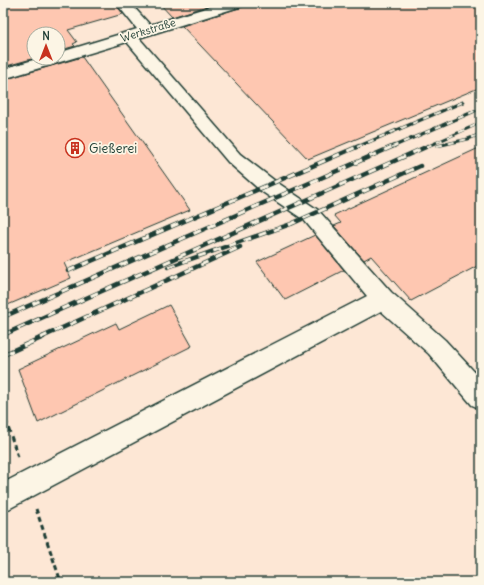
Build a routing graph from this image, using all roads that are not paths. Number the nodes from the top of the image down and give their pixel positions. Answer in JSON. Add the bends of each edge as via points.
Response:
{"nodes":[{"id":1,"x":123,"y":3,"type":"edge"},
{"id":2,"x":237,"y":3,"type":"edge"},
{"id":3,"x":138,"y":33,"type":"junction"},
{"id":4,"x":66,"y":55,"type":"edge"},
{"id":5,"x":30,"y":66,"type":"edge"},
{"id":6,"x":3,"y":74,"type":"edge"},
{"id":7,"x":384,"y":298,"type":"junction"},
{"id":8,"x":481,"y":397,"type":"edge"},
{"id":9,"x":3,"y":498,"type":"edge"}],
"edges":[{"from":1,"to":3,"type":"lane"},
{"from":2,"to":3,"type":"lane","name":"Werkstraße"},
{"from":3,"to":4,"type":"lane","name":"Werkstraße"},
{"from":3,"to":7,"type":"lane","via":[[234,158],[268,186],[311,215]]},
{"from":5,"to":6,"type":"lane","name":"Werkstraße"},
{"from":7,"to":8,"type":"lane","via":[[437,347]]},
{"from":7,"to":9,"type":"lane"}]}
